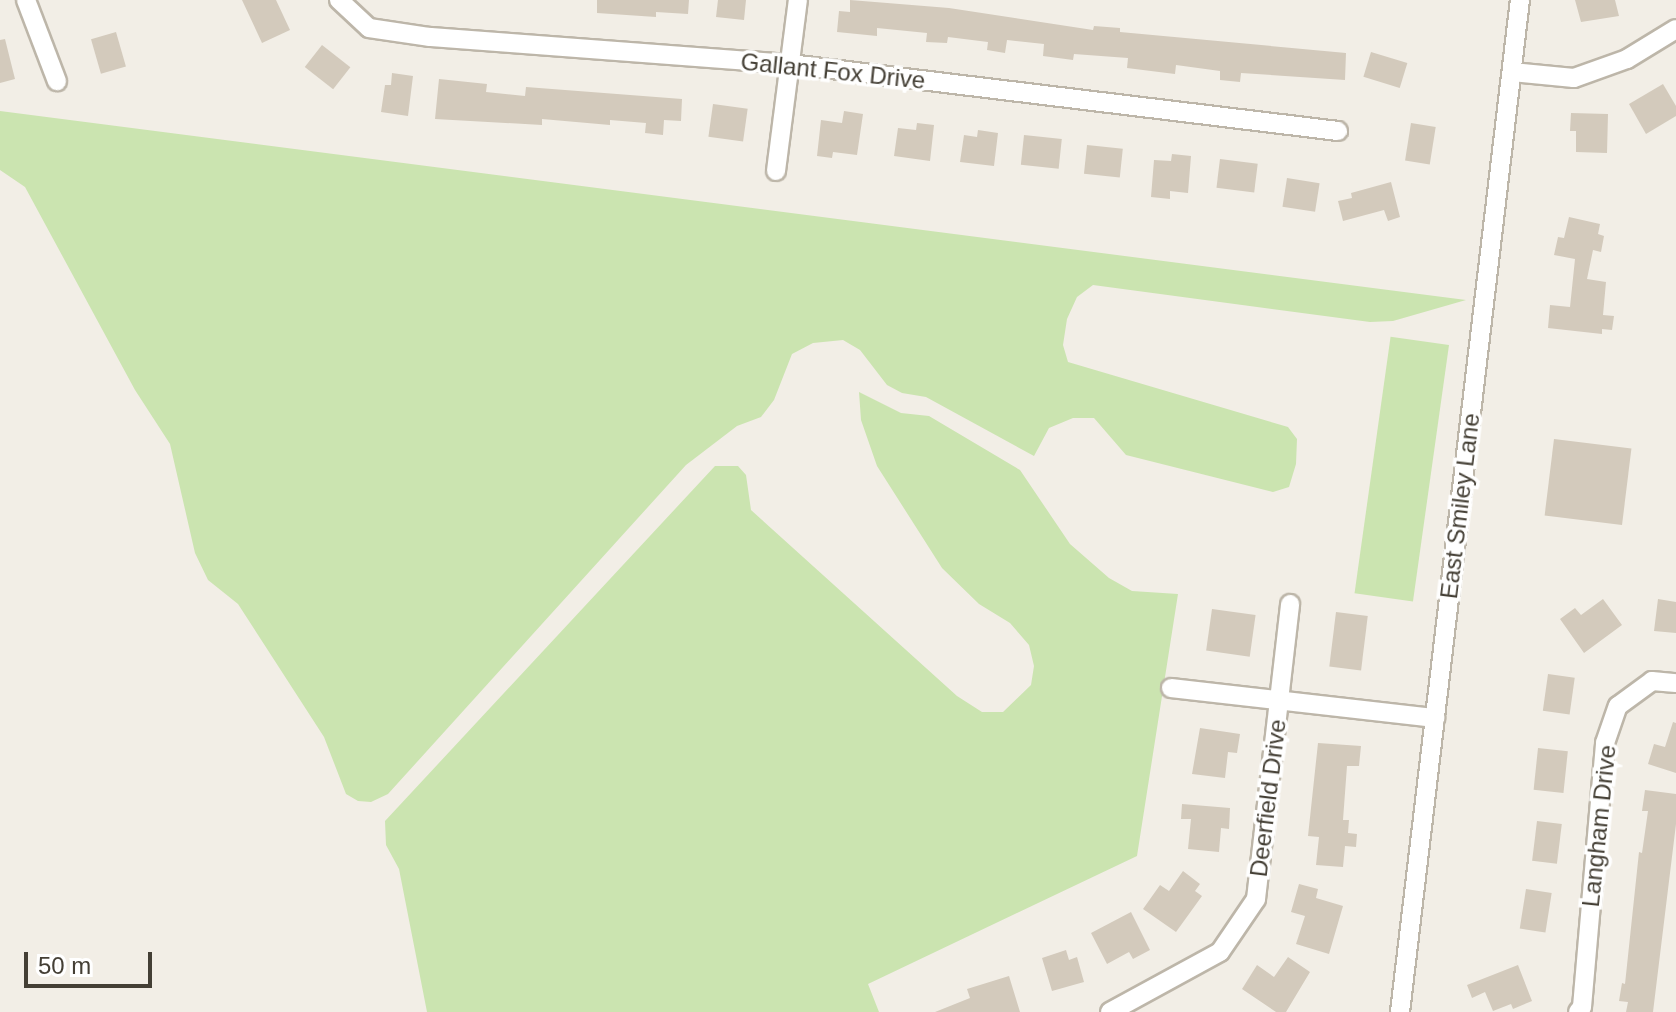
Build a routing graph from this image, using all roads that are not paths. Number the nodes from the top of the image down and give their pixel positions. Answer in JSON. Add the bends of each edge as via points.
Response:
{"nodes":[{"id":1,"x":26,"y":0,"type":"edge"},
{"id":2,"x":339,"y":0,"type":"edge"},
{"id":3,"x":798,"y":0,"type":"edge"},
{"id":4,"x":1520,"y":0,"type":"edge"},
{"id":5,"x":1676,"y":29,"type":"edge"},
{"id":6,"x":790,"y":64,"type":"junction"},
{"id":7,"x":1512,"y":72,"type":"junction"},
{"id":8,"x":57,"y":81,"type":"dead end"},
{"id":9,"x":1338,"y":131,"type":"dead end"},
{"id":10,"x":776,"y":171,"type":"dead end"},
{"id":11,"x":1290,"y":604,"type":"dead end"},
{"id":12,"x":1676,"y":683,"type":"edge"},
{"id":13,"x":1171,"y":688,"type":"dead end"},
{"id":14,"x":1279,"y":702,"type":"junction"},
{"id":15,"x":1435,"y":718,"type":"junction"},
{"id":16,"x":1110,"y":1012,"type":"edge"},
{"id":17,"x":1400,"y":1012,"type":"edge"},
{"id":18,"x":1578,"y":1012,"type":"edge"}],
"edges":[{"from":1,"to":8,"type":"street"},
{"from":2,"to":6,"type":"street","name":"Gallant Fox Drive","via":[[369,28],[430,37]]},
{"from":3,"to":6,"type":"street"},
{"from":4,"to":7,"type":"street","name":"East Smiley Lane"},
{"from":5,"to":7,"type":"street","via":[[1627,59],[1574,78]]},
{"from":6,"to":9,"type":"street","name":"Gallant Fox Drive"},
{"from":6,"to":10,"type":"street"},
{"from":7,"to":15,"type":"street","name":"East Smiley Lane"},
{"from":11,"to":14,"type":"street","name":"Deerfield Drive"},
{"from":12,"to":18,"type":"street","name":"Langham Drive","via":[[1652,681],[1618,706],[1605,743]]},
{"from":13,"to":14,"type":"street"},
{"from":14,"to":15,"type":"street"},
{"from":14,"to":16,"type":"street","name":"Deerfield Drive","via":[[1256,899],[1220,952]]},
{"from":15,"to":17,"type":"street","name":"East Smiley Lane"}]}
